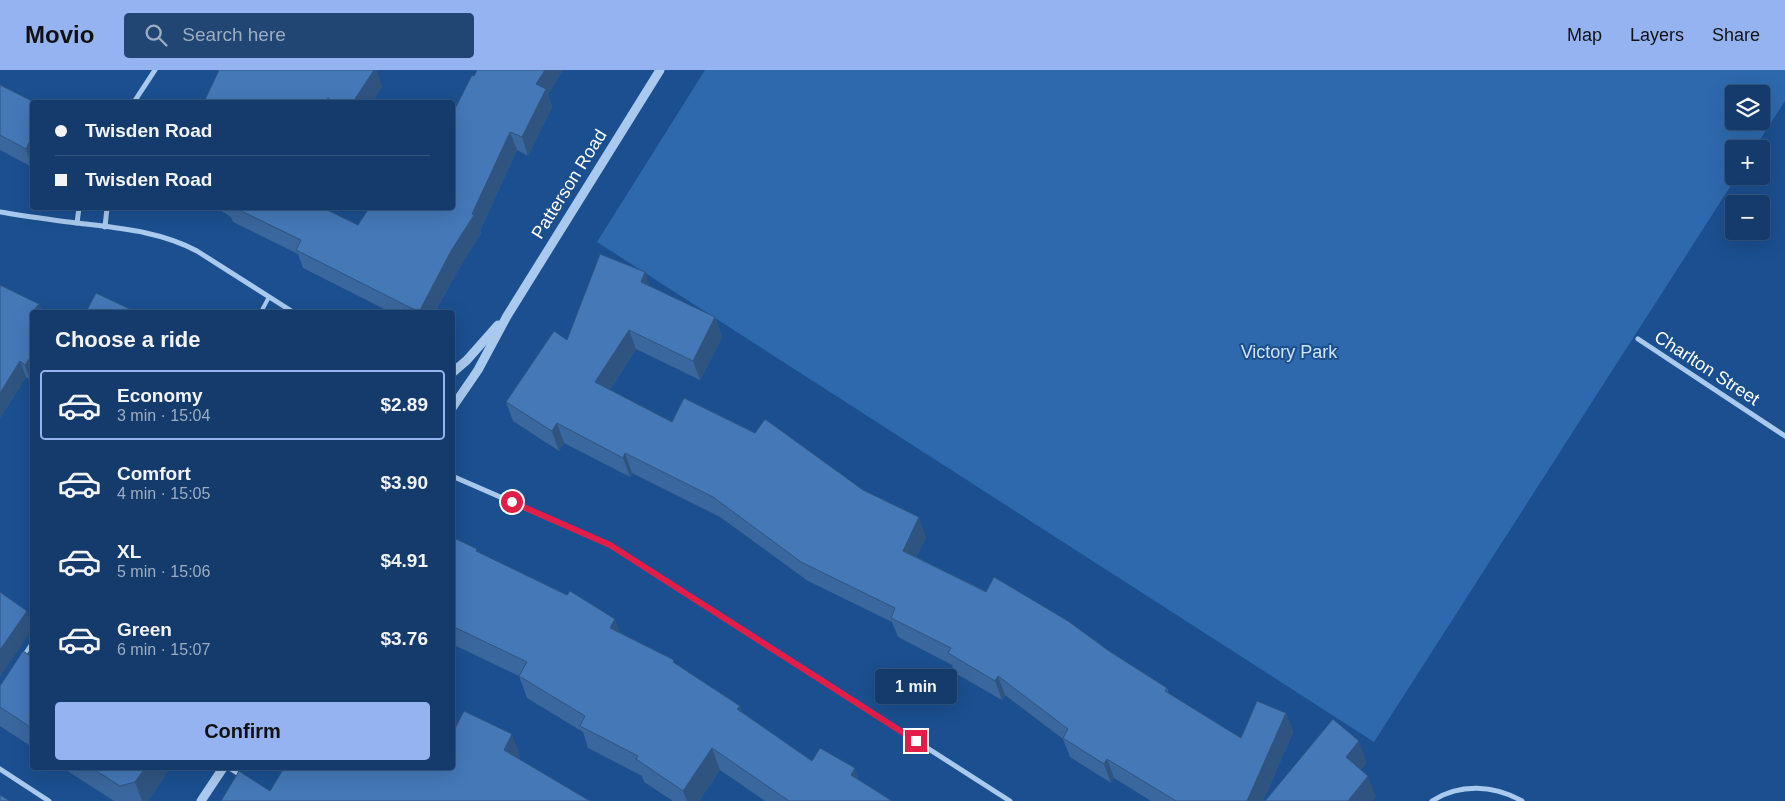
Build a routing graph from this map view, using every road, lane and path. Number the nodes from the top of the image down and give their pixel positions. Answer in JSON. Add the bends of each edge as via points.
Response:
{"nodes":[{"id":1,"x":155,"y":70,"type":"edge"},
{"id":2,"x":660,"y":70,"type":"edge"},
{"id":3,"x":135,"y":100,"type":"edge"},
{"id":4,"x":79,"y":210,"type":"edge"},
{"id":5,"x":107,"y":210,"type":"edge"},
{"id":6,"x":0,"y":212,"type":"edge"},
{"id":7,"x":76,"y":223,"type":"junction"},
{"id":8,"x":105,"y":227,"type":"junction"},
{"id":9,"x":269,"y":297,"type":"junction"},
{"id":10,"x":262,"y":310,"type":"edge"},
{"id":11,"x":290,"y":310,"type":"edge"},
{"id":12,"x":506,"y":316,"type":"junction"},
{"id":13,"x":1638,"y":339,"type":"dead end"},
{"id":14,"x":455,"y":370,"type":"edge"},
{"id":15,"x":455,"y":404,"type":"edge"},
{"id":16,"x":1785,"y":436,"type":"edge"},
{"id":17,"x":455,"y":477,"type":"edge"},
{"id":18,"x":30,"y":646,"type":"edge"},
{"id":19,"x":22,"y":658,"type":"edge"},
{"id":20,"x":0,"y":769,"type":"edge"},
{"id":21,"x":222,"y":770,"type":"edge"},
{"id":22,"x":232,"y":770,"type":"edge"},
{"id":23,"x":243,"y":777,"type":"edge"},
{"id":24,"x":49,"y":801,"type":"edge"},
{"id":25,"x":201,"y":801,"type":"edge"},
{"id":26,"x":1010,"y":801,"type":"edge"},
{"id":27,"x":1432,"y":801,"type":"edge"},
{"id":28,"x":1522,"y":801,"type":"edge"}],
"edges":[{"from":1,"to":3,"type":"street"},
{"from":2,"to":12,"type":"street","name":"Patterson Road"},
{"from":4,"to":7,"type":"street"},
{"from":5,"to":8,"type":"street"},
{"from":6,"to":7,"type":"street"},
{"from":7,"to":8,"type":"street"},
{"from":8,"to":9,"type":"street","via":[[152,234],[181,243]]},
{"from":9,"to":10,"type":"lane"},
{"from":9,"to":11,"type":"street"},
{"from":12,"to":14,"type":"street","name":"Patterson Road"},
{"from":12,"to":15,"type":"street","name":"Patterson Road","via":[[478,370]]},
{"from":13,"to":16,"type":"street","name":"Charlton Street"},
{"from":17,"to":26,"type":"street","via":[[610,545]]},
{"from":18,"to":19,"type":"lane"},
{"from":20,"to":24,"type":"street"},
{"from":21,"to":25,"type":"street"},
{"from":22,"to":23,"type":"lane"},
{"from":27,"to":28,"type":"street","via":[[1456,790],[1472,788],[1491,789]]}]}
